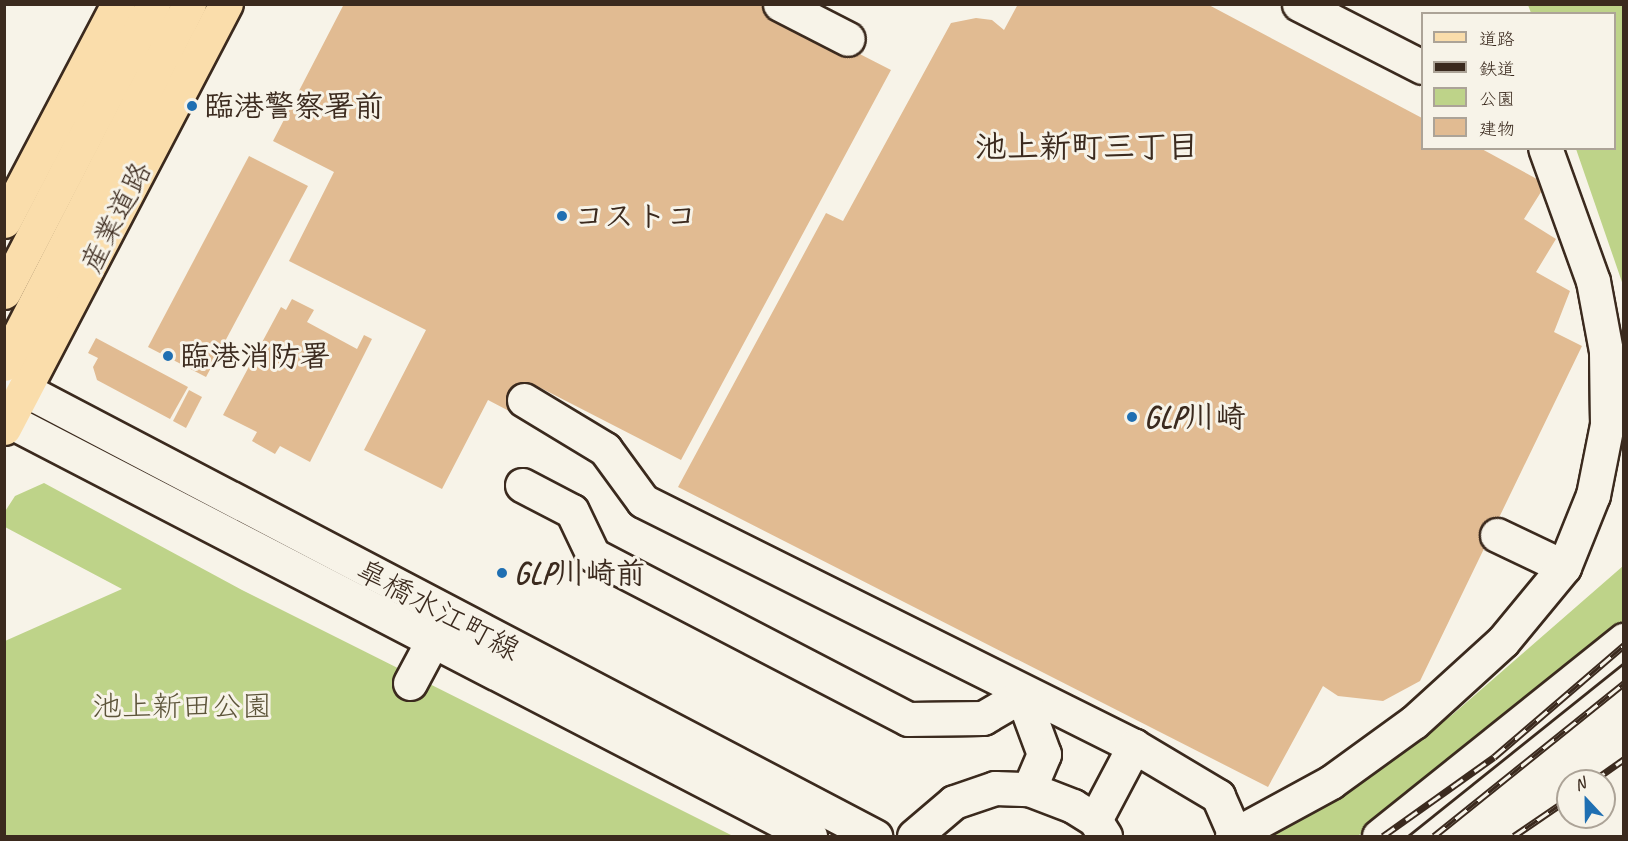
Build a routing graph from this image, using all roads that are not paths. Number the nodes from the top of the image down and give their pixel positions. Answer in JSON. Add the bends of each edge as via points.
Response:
{"nodes":[{"id":1,"x":118,"y":4,"type":"edge"},
{"id":2,"x":153,"y":4,"type":"edge"},
{"id":3,"x":189,"y":4,"type":"edge"},
{"id":4,"x":226,"y":4,"type":"edge"},
{"id":5,"x":780,"y":4,"type":"edge"},
{"id":6,"x":1299,"y":4,"type":"edge"},
{"id":7,"x":848,"y":39,"type":"dead end"},
{"id":8,"x":1421,"y":66,"type":"edge"},
{"id":9,"x":1546,"y":150,"type":"edge"},
{"id":10,"x":4,"y":221,"type":"edge"},
{"id":11,"x":4,"y":292,"type":"edge"},
{"id":12,"x":4,"y":364,"type":"edge"},
{"id":13,"x":16,"y":385,"type":"edge"},
{"id":14,"x":524,"y":400,"type":"dead end"},
{"id":15,"x":6,"y":422,"type":"edge"},
{"id":16,"x":522,"y":485,"type":"dead end"},
{"id":17,"x":1497,"y":535,"type":"dead end"},
{"id":18,"x":1564,"y":567,"type":"junction"},
{"id":19,"x":433,"y":640,"type":"junction"},
{"id":20,"x":1623,"y":640,"type":"edge"},
{"id":21,"x":410,"y":683,"type":"dead end"},
{"id":22,"x":1022,"y":695,"type":"junction"},
{"id":23,"x":1134,"y":746,"type":"junction"},
{"id":24,"x":1029,"y":789,"type":"junction"},
{"id":25,"x":1100,"y":828,"type":"edge"},
{"id":26,"x":1234,"y":836,"type":"edge"},
{"id":27,"x":810,"y":837,"type":"edge"},
{"id":28,"x":875,"y":837,"type":"edge"},
{"id":29,"x":914,"y":837,"type":"edge"},
{"id":30,"x":1380,"y":837,"type":"edge"}],
"edges":[{"from":1,"to":10,"type":"main road"},
{"from":2,"to":11,"type":"main road"},
{"from":3,"to":12,"type":"main road"},
{"from":4,"to":13,"type":"main road","name":"産業道路"},
{"from":5,"to":7,"type":"street"},
{"from":6,"to":8,"type":"street"},
{"from":9,"to":18,"type":"street","via":[[1593,281],[1606,351],[1606,424],[1593,495]]},
{"from":13,"to":15,"type":"main road","name":"産業道路"},
{"from":13,"to":28,"type":"street","name":"皐橋水江町線"},
{"from":14,"to":22,"type":"street","via":[[605,449],[643,501]]},
{"from":15,"to":19,"type":"street","name":"皐橋水江町線"},
{"from":16,"to":22,"type":"street","via":[[572,511],[593,555],[908,719],[983,718]]},
{"from":17,"to":18,"type":"street"},
{"from":18,"to":26,"type":"street","via":[[1503,641],[1414,722],[1331,782]]},
{"from":19,"to":21,"type":"street"},
{"from":19,"to":27,"type":"street","name":"皐橋水江町線"},
{"from":20,"to":30,"type":"street"},
{"from":22,"to":23,"type":"street"},
{"from":22,"to":24,"type":"street","via":[[1044,754]]},
{"from":23,"to":25,"type":"street"},
{"from":23,"to":26,"type":"street","via":[[1218,796]]},
{"from":24,"to":25,"type":"street"},
{"from":24,"to":29,"type":"street","via":[[995,788],[954,802]]}]}
